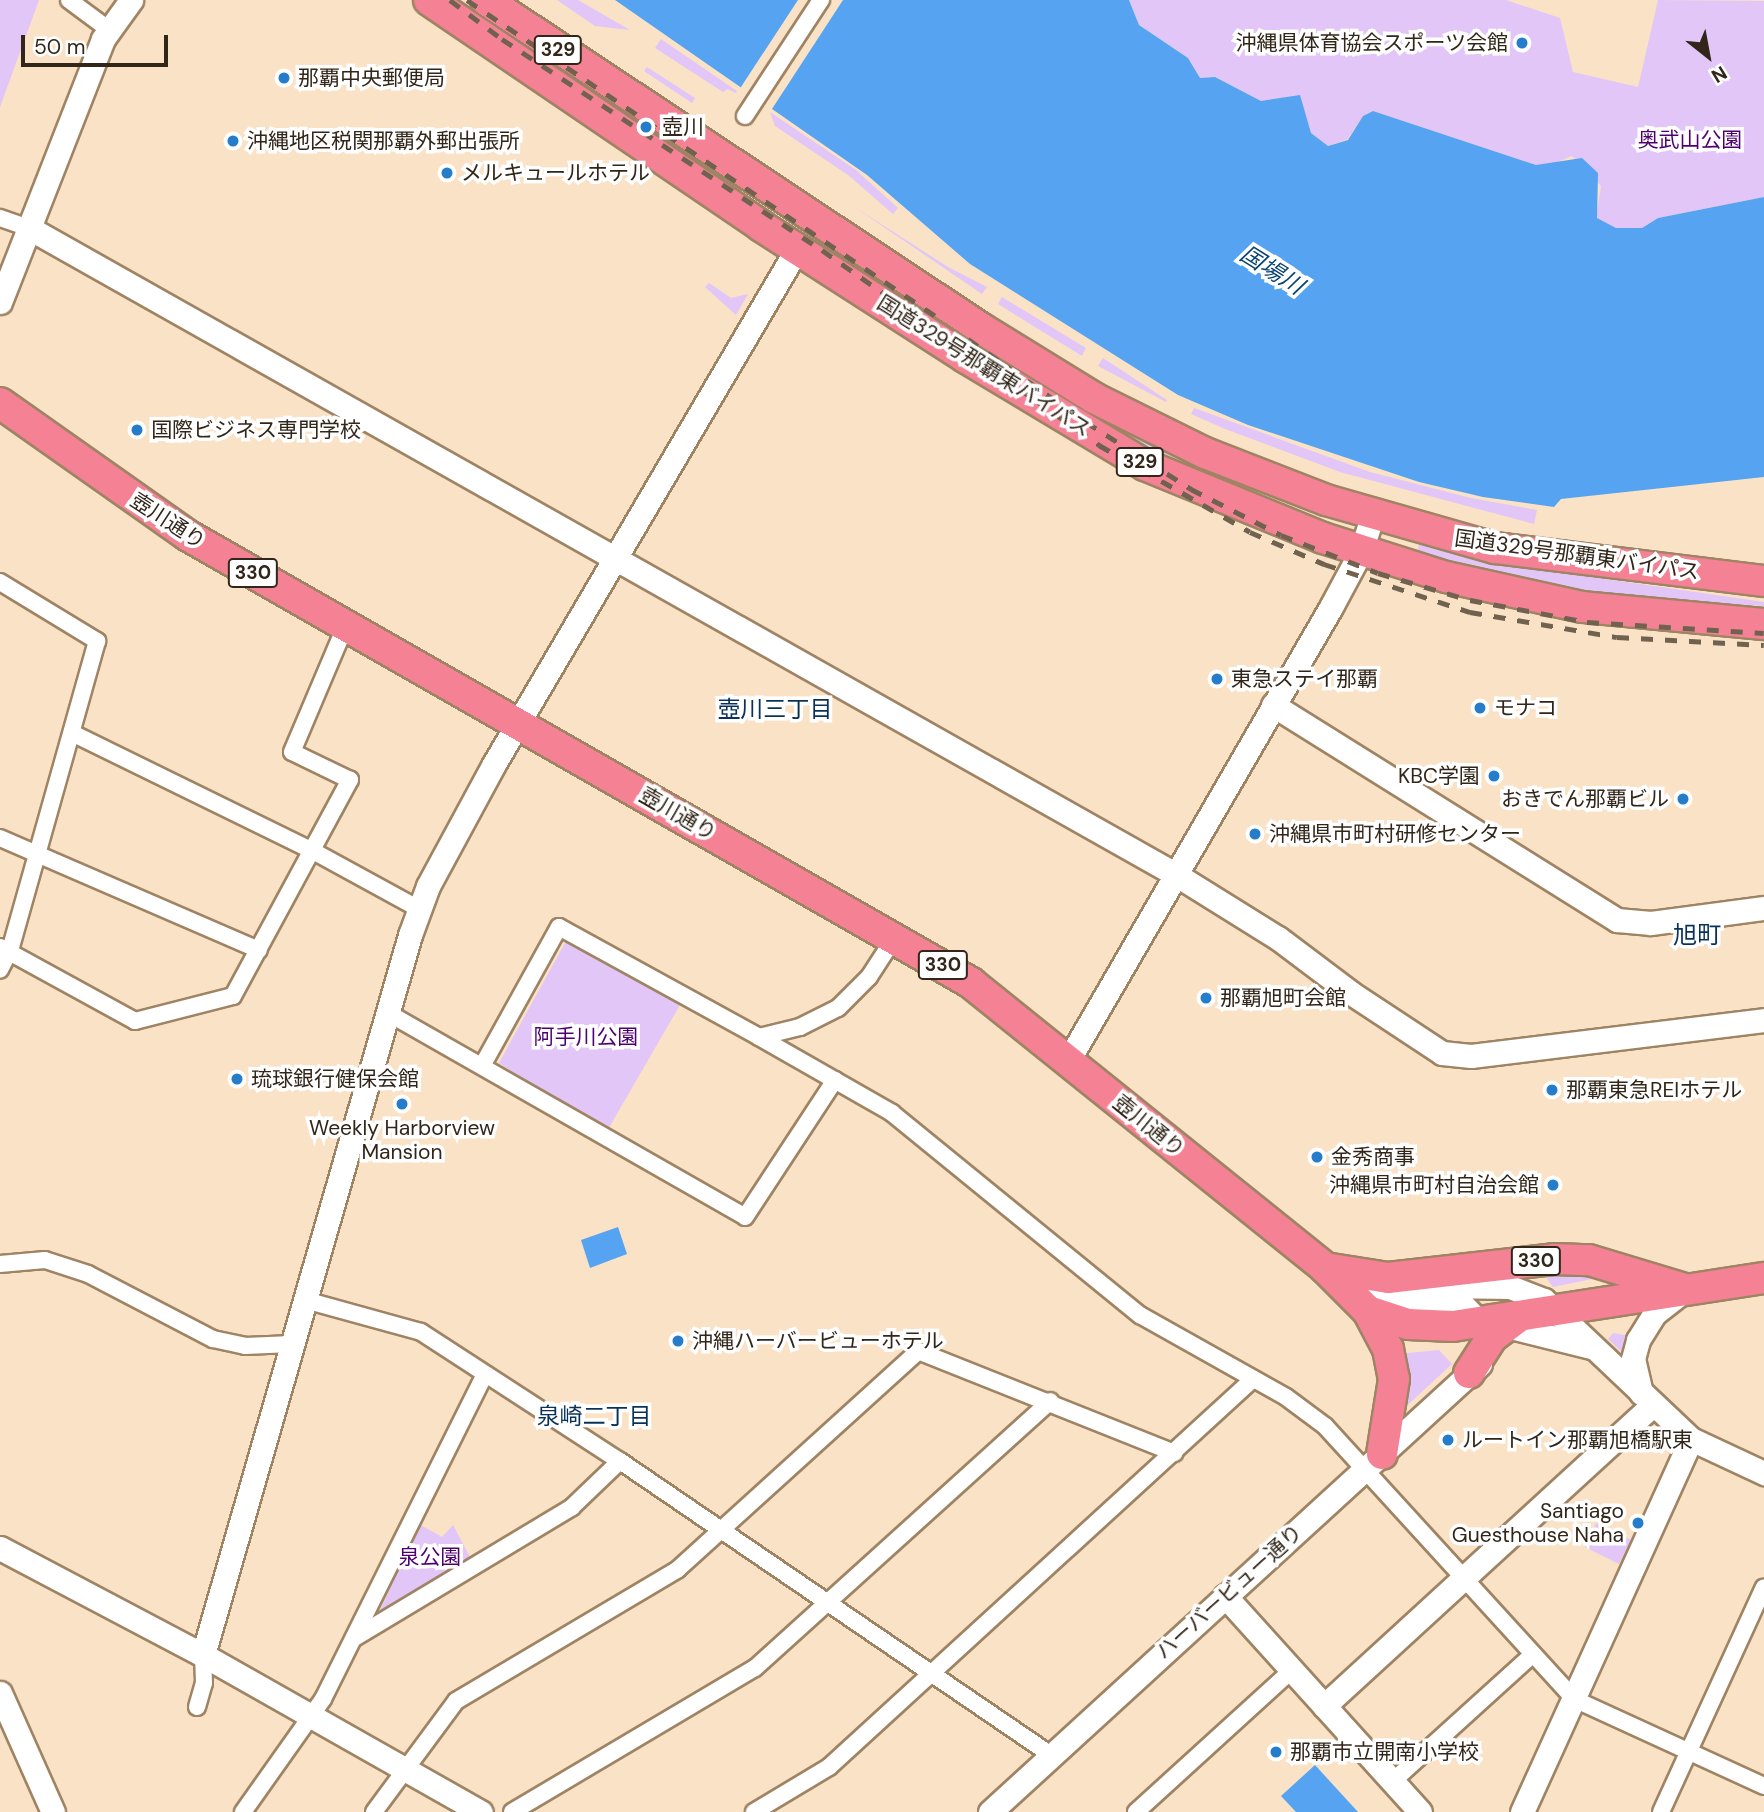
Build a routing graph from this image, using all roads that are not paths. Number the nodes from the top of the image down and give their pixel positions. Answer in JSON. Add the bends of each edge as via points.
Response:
{"nodes":[{"id":1,"x":69,"y":0,"type":"edge"},
{"id":2,"x":131,"y":0,"type":"edge"},
{"id":3,"x":429,"y":0,"type":"edge"},
{"id":4,"x":486,"y":0,"type":"edge"},
{"id":5,"x":821,"y":0,"type":"edge"},
{"id":6,"x":108,"y":29,"type":"junction"},
{"id":7,"x":749,"y":110,"type":"dead end"},
{"id":8,"x":816,"y":217,"type":"junction"},
{"id":9,"x":0,"y":218,"type":"edge"},
{"id":10,"x":29,"y":228,"type":"junction"},
{"id":11,"x":797,"y":249,"type":"junction"},
{"id":12,"x":0,"y":302,"type":"edge"},
{"id":13,"x":0,"y":403,"type":"edge"},
{"id":14,"x":1373,"y":515,"type":"junction"},
{"id":15,"x":1361,"y":551,"type":"junction"},
{"id":16,"x":615,"y":559,"type":"junction"},
{"id":17,"x":1764,"y":581,"type":"edge"},
{"id":18,"x":0,"y":582,"type":"edge"},
{"id":19,"x":1764,"y":624,"type":"edge"},
{"id":20,"x":346,"y":625,"type":"junction"},
{"id":21,"x":1273,"y":705,"type":"junction"},
{"id":22,"x":519,"y":724,"type":"junction"},
{"id":23,"x":72,"y":733,"type":"junction"},
{"id":24,"x":0,"y":838,"type":"edge"},
{"id":25,"x":36,"y":851,"type":"junction"},
{"id":26,"x":313,"y":851,"type":"junction"},
{"id":27,"x":1175,"y":874,"type":"junction"},
{"id":28,"x":1764,"y":908,"type":"edge"},
{"id":29,"x":419,"y":909,"type":"junction"},
{"id":30,"x":895,"y":937,"type":"junction"},
{"id":31,"x":5,"y":949,"type":"edge"},
{"id":32,"x":258,"y":950,"type":"junction"},
{"id":33,"x":0,"y":970,"type":"edge"},
{"id":34,"x":388,"y":1013,"type":"junction"},
{"id":35,"x":1764,"y":1020,"type":"edge"},
{"id":36,"x":760,"y":1037,"type":"junction"},
{"id":37,"x":1069,"y":1059,"type":"junction"},
{"id":38,"x":482,"y":1066,"type":"junction"},
{"id":39,"x":835,"y":1080,"type":"junction"},
{"id":40,"x":0,"y":1265,"type":"edge"},
{"id":41,"x":1337,"y":1272,"type":"junction"},
{"id":42,"x":1421,"y":1275,"type":"junction"},
{"id":43,"x":1649,"y":1278,"type":"junction"},
{"id":44,"x":1764,"y":1278,"type":"edge"},
{"id":45,"x":1686,"y":1289,"type":"junction"},
{"id":46,"x":305,"y":1300,"type":"junction"},
{"id":47,"x":1551,"y":1307,"type":"junction"},
{"id":48,"x":1368,"y":1311,"type":"junction"},
{"id":49,"x":1502,"y":1330,"type":"junction"},
{"id":50,"x":292,"y":1344,"type":"junction"},
{"id":51,"x":1591,"y":1347,"type":"junction"},
{"id":52,"x":1469,"y":1373,"type":"joint"},
{"id":53,"x":485,"y":1374,"type":"junction"},
{"id":54,"x":1253,"y":1379,"type":"junction"},
{"id":55,"x":1647,"y":1400,"type":"junction"},
{"id":56,"x":1050,"y":1401,"type":"junction"},
{"id":57,"x":1691,"y":1439,"type":"junction"},
{"id":58,"x":1174,"y":1453,"type":"junction"},
{"id":59,"x":621,"y":1461,"type":"junction"},
{"id":60,"x":1373,"y":1462,"type":"junction"},
{"id":61,"x":1764,"y":1473,"type":"edge"},
{"id":62,"x":721,"y":1531,"type":"junction"},
{"id":63,"x":0,"y":1548,"type":"edge"},
{"id":64,"x":1462,"y":1578,"type":"junction"},
{"id":65,"x":1764,"y":1587,"type":"edge"},
{"id":66,"x":1225,"y":1596,"type":"junction"},
{"id":67,"x":826,"y":1603,"type":"junction"},
{"id":68,"x":356,"y":1637,"type":"junction"},
{"id":69,"x":203,"y":1655,"type":"junction"},
{"id":70,"x":1531,"y":1656,"type":"junction"},
{"id":71,"x":1291,"y":1671,"type":"junction"},
{"id":72,"x":929,"y":1675,"type":"junction"},
{"id":73,"x":0,"y":1693,"type":"edge"},
{"id":74,"x":1574,"y":1699,"type":"junction"},
{"id":75,"x":1324,"y":1706,"type":"junction"},
{"id":76,"x":197,"y":1707,"type":"dead end"},
{"id":77,"x":312,"y":1718,"type":"junction"},
{"id":78,"x":1689,"y":1752,"type":"junction"},
{"id":79,"x":1051,"y":1755,"type":"junction"},
{"id":80,"x":405,"y":1770,"type":"junction"},
{"id":81,"x":1393,"y":1781,"type":"junction"},
{"id":82,"x":1764,"y":1786,"type":"edge"},
{"id":83,"x":53,"y":1812,"type":"edge"},
{"id":84,"x":243,"y":1812,"type":"edge"},
{"id":85,"x":374,"y":1812,"type":"edge"},
{"id":86,"x":481,"y":1812,"type":"edge"},
{"id":87,"x":512,"y":1812,"type":"edge"},
{"id":88,"x":754,"y":1812,"type":"edge"},
{"id":89,"x":990,"y":1812,"type":"edge"},
{"id":90,"x":1136,"y":1812,"type":"edge"},
{"id":91,"x":1420,"y":1812,"type":"edge"},
{"id":92,"x":1522,"y":1812,"type":"edge"},
{"id":93,"x":1661,"y":1812,"type":"edge"}],
"edges":[{"from":1,"to":6,"type":"street"},
{"from":2,"to":6,"type":"street"},
{"from":3,"to":11,"type":"highway","name":"国道329号那覇東バイパス","number":"329"},
{"from":4,"to":8,"type":"highway","name":"国道329号那覇東バイパス","number":"329"},
{"from":5,"to":7,"type":"street"},
{"from":6,"to":10,"type":"street"},
{"from":8,"to":11,"type":"highway"},
{"from":8,"to":14,"type":"highway","name":"国道329号那覇東バイパス","number":"329","via":[[1094,398],[1205,453]]},
{"from":9,"to":10,"type":"street"},
{"from":10,"to":12,"type":"street"},
{"from":10,"to":16,"type":"street"},
{"from":11,"to":15,"type":"highway","name":"国道329号那覇東バイパス","number":"329","via":[[1145,465]]},
{"from":11,"to":16,"type":"street"},
{"from":13,"to":20,"type":"highway","name":"壺川通り","number":"330","via":[[167,523]]},
{"from":14,"to":15,"type":"street"},
{"from":14,"to":17,"type":"highway","name":"国道329号那覇東バイパス","number":"329","via":[[1495,548]]},
{"from":15,"to":19,"type":"highway","name":"国道329号那覇東バイパス","number":"329","via":[[1446,578],[1583,607]]},
{"from":15,"to":21,"type":"street"},
{"from":16,"to":22,"type":"street"},
{"from":16,"to":27,"type":"street"},
{"from":18,"to":23,"type":"street","via":[[97,641]]},
{"from":20,"to":22,"type":"highway","name":"壺川通り","number":"330"},
{"from":20,"to":26,"type":"street","via":[[292,752],[350,780]]},
{"from":21,"to":27,"type":"street"},
{"from":21,"to":28,"type":"street","via":[[1617,920],[1651,923]]},
{"from":22,"to":29,"type":"street","via":[[450,842]]},
{"from":22,"to":30,"type":"highway","name":"壺川通り","number":"330"},
{"from":23,"to":25,"type":"street"},
{"from":23,"to":26,"type":"street"},
{"from":24,"to":25,"type":"street"},
{"from":25,"to":31,"type":"street"},
{"from":25,"to":32,"type":"street"},
{"from":26,"to":29,"type":"street"},
{"from":26,"to":32,"type":"street"},
{"from":27,"to":35,"type":"street","via":[[1453,1056]]},
{"from":27,"to":37,"type":"street"},
{"from":29,"to":34,"type":"street"},
{"from":30,"to":36,"type":"street","via":[[869,977],[838,1009],[800,1027]]},
{"from":30,"to":37,"type":"highway","name":"壺川通り","number":"330","via":[[971,983]]},
{"from":31,"to":32,"type":"street","via":[[135,1021],[233,996]]},
{"from":31,"to":33,"type":"street"},
{"from":34,"to":38,"type":"street"},
{"from":34,"to":46,"type":"street"},
{"from":36,"to":38,"type":"street","via":[[559,927]]},
{"from":36,"to":39,"type":"street"},
{"from":37,"to":41,"type":"highway","name":"壺川通り","number":"330"},
{"from":38,"to":39,"type":"street","via":[[745,1217]]},
{"from":39,"to":54,"type":"street","via":[[892,1113],[1140,1315]]},
{"from":40,"to":50,"type":"street","via":[[45,1260],[88,1274],[226,1343]]},
{"from":41,"to":42,"type":"highway","name":"壺川通り","number":"330"},
{"from":41,"to":48,"type":"highway","name":"壺川通り","number":"330"},
{"from":41,"to":49,"type":"street","via":[[1391,1297],[1460,1303]]},
{"from":42,"to":43,"type":"highway","name":"壺川通り","number":"330","via":[[1553,1259],[1602,1262]]},
{"from":42,"to":47,"type":"street","via":[[1441,1286],[1510,1287]]},
{"from":43,"to":45,"type":"highway","name":"壺川通り","number":"330"},
{"from":43,"to":47,"type":"highway"},
{"from":44,"to":45,"type":"highway","name":"壺川通り","number":"330"},
{"from":45,"to":47,"type":"highway","name":"壺川通り","number":"330"},
{"from":45,"to":55,"type":"street","via":[[1654,1314],[1638,1340],[1633,1359]]},
{"from":46,"to":50,"type":"street"},
{"from":46,"to":53,"type":"street","via":[[421,1332]]},
{"from":47,"to":49,"type":"highway","name":"壺川通り","number":"330"},
{"from":47,"to":51,"type":"street"},
{"from":48,"to":49,"type":"highway","name":"壺川通り","number":"330","via":[[1408,1324]]},
{"from":48,"to":60,"type":"highway","via":[[1388,1349],[1394,1379]]},
{"from":49,"to":51,"type":"street"},
{"from":49,"to":52,"type":"highway"},
{"from":50,"to":69,"type":"street"},
{"from":51,"to":55,"type":"street"},
{"from":52,"to":60,"type":"street","name":"ハーバービュー通り"},
{"from":53,"to":59,"type":"street"},
{"from":53,"to":68,"type":"street"},
{"from":54,"to":58,"type":"street"},
{"from":54,"to":60,"type":"street","via":[[1286,1397]]},
{"from":55,"to":57,"type":"street"},
{"from":55,"to":64,"type":"street"},
{"from":56,"to":58,"type":"street"},
{"from":56,"to":62,"type":"street","via":[[918,1351]]},
{"from":56,"to":67,"type":"street"},
{"from":57,"to":61,"type":"street"},
{"from":57,"to":74,"type":"street"},
{"from":58,"to":72,"type":"street"},
{"from":59,"to":62,"type":"street"},
{"from":59,"to":68,"type":"street","via":[[572,1507]]},
{"from":60,"to":64,"type":"street"},
{"from":60,"to":66,"type":"street","name":"ハーバービュー通り"},
{"from":62,"to":67,"type":"street"},
{"from":62,"to":80,"type":"street","via":[[678,1569],[456,1701]]},
{"from":63,"to":69,"type":"street"},
{"from":64,"to":70,"type":"street"},
{"from":64,"to":75,"type":"street"},
{"from":65,"to":78,"type":"street"},
{"from":66,"to":71,"type":"street"},
{"from":66,"to":79,"type":"street","name":"ハーバービュー通り"},
{"from":67,"to":72,"type":"street"},
{"from":67,"to":87,"type":"street","via":[[755,1668]]},
{"from":68,"to":77,"type":"street"},
{"from":69,"to":76,"type":"street","via":[[204,1684]]},
{"from":69,"to":77,"type":"street"},
{"from":70,"to":74,"type":"street"},
{"from":70,"to":81,"type":"street"},
{"from":71,"to":75,"type":"street"},
{"from":71,"to":90,"type":"street"},
{"from":72,"to":79,"type":"street"},
{"from":72,"to":88,"type":"street","via":[[829,1767]]},
{"from":73,"to":83,"type":"street"},
{"from":74,"to":78,"type":"street"},
{"from":74,"to":92,"type":"street"},
{"from":75,"to":81,"type":"street"},
{"from":77,"to":80,"type":"street"},
{"from":77,"to":84,"type":"street"},
{"from":78,"to":82,"type":"street"},
{"from":78,"to":93,"type":"street"},
{"from":79,"to":89,"type":"street","name":"ハーバービュー通り"},
{"from":80,"to":85,"type":"street"},
{"from":80,"to":86,"type":"street"},
{"from":81,"to":91,"type":"street"}]}
